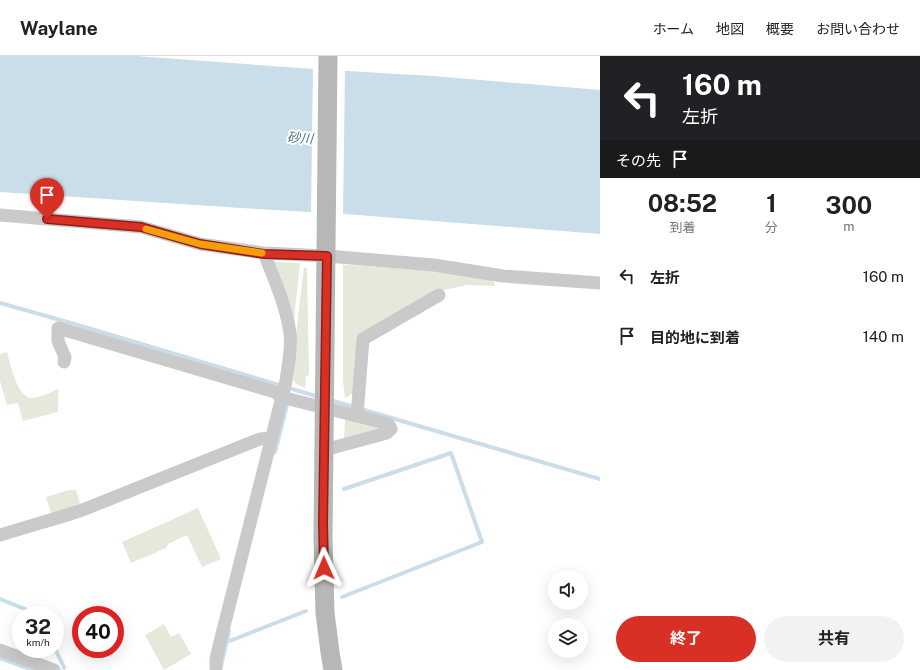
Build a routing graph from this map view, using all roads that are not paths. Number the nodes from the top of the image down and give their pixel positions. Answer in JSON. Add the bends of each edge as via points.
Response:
{"nodes":[{"id":1,"x":328,"y":56,"type":"edge"},
{"id":2,"x":0,"y":215,"type":"edge"},
{"id":3,"x":264,"y":254,"type":"junction"},
{"id":4,"x":327,"y":256,"type":"junction"},
{"id":5,"x":600,"y":283,"type":"edge"},
{"id":6,"x":439,"y":295,"type":"dead end"},
{"id":7,"x":64,"y":362,"type":"dead end"},
{"id":8,"x":286,"y":393,"type":"junction"},
{"id":9,"x":358,"y":410,"type":"junction"},
{"id":10,"x":271,"y":438,"type":"junction"},
{"id":11,"x":324,"y":450,"type":"junction"},
{"id":12,"x":0,"y":535,"type":"edge"},
{"id":13,"x":0,"y":650,"type":"edge"},
{"id":14,"x":54,"y":670,"type":"edge"},
{"id":15,"x":216,"y":670,"type":"edge"},
{"id":16,"x":333,"y":670,"type":"edge"}],
"edges":[{"from":1,"to":4,"type":"street"},
{"from":2,"to":3,"type":"street","via":[[141,227],[200,244]]},
{"from":3,"to":4,"type":"street"},
{"from":3,"to":8,"type":"street","via":[[284,308],[290,334]]},
{"from":4,"to":5,"type":"street","via":[[434,265],[503,276]]},
{"from":4,"to":11,"type":"street"},
{"from":6,"to":9,"type":"street","via":[[363,339]]},
{"from":7,"to":8,"type":"street","via":[[65,357],[58,341],[58,328],[275,392]]},
{"from":8,"to":9,"type":"street"},
{"from":8,"to":10,"type":"street"},
{"from":9,"to":11,"type":"street","via":[[385,423],[391,429],[387,433]]},
{"from":10,"to":12,"type":"street","via":[[260,439],[73,513]]},
{"from":10,"to":15,"type":"street","via":[[219,646]]},
{"from":11,"to":16,"type":"street","via":[[325,612]]},
{"from":13,"to":14,"type":"street"}]}
